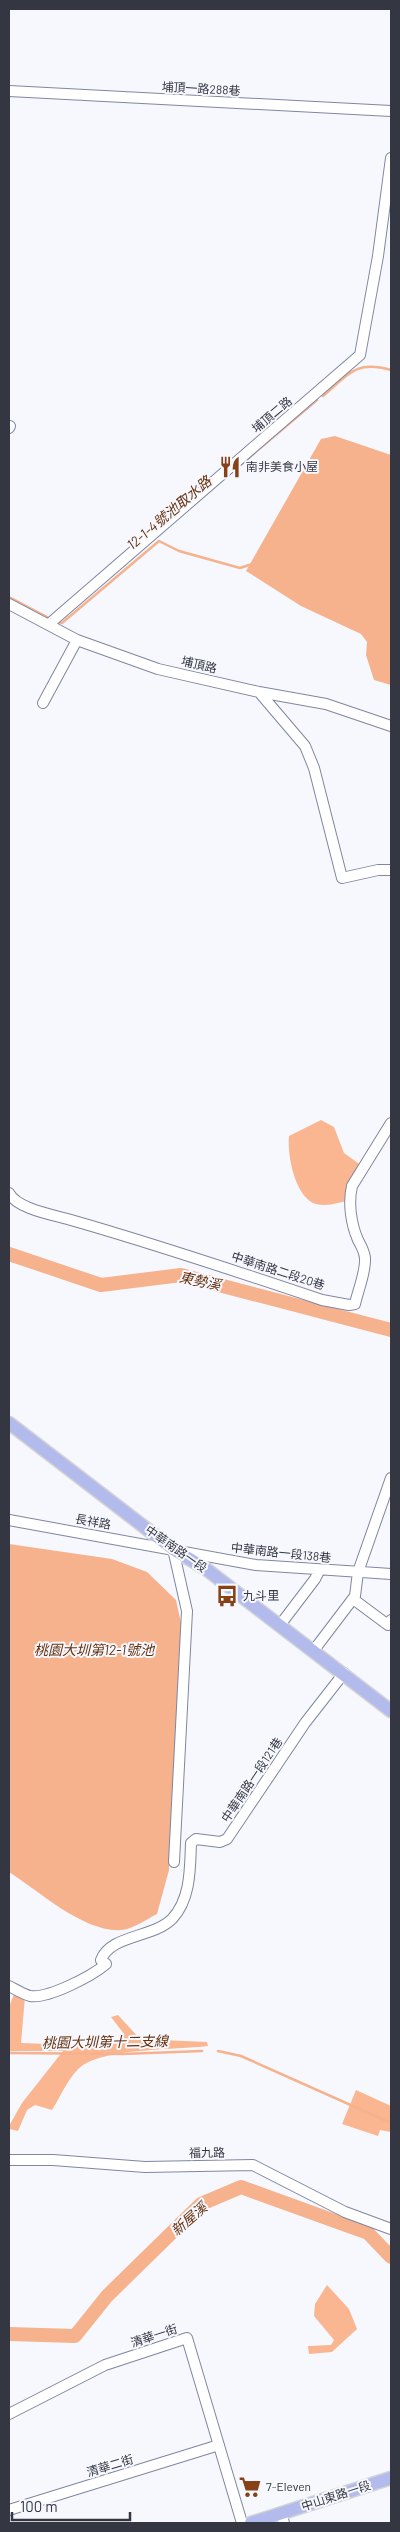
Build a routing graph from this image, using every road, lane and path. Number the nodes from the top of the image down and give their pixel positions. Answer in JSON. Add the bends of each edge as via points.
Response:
{"nodes":[{"id":1,"x":9,"y":91,"type":"edge"},
{"id":2,"x":391,"y":111,"type":"edge"},
{"id":3,"x":391,"y":158,"type":"edge"},
{"id":4,"x":9,"y":604,"type":"edge"},
{"id":5,"x":48,"y":624,"type":"junction"},
{"id":6,"x":77,"y":640,"type":"junction"},
{"id":7,"x":259,"y":692,"type":"junction"},
{"id":8,"x":43,"y":702,"type":"dead end"},
{"id":9,"x":391,"y":726,"type":"edge"},
{"id":10,"x":391,"y":870,"type":"edge"},
{"id":11,"x":391,"y":1123,"type":"edge"},
{"id":12,"x":9,"y":1193,"type":"edge"},
{"id":13,"x":9,"y":1423,"type":"edge"},
{"id":14,"x":391,"y":1478,"type":"edge"},
{"id":15,"x":9,"y":1520,"type":"edge"},
{"id":16,"x":173,"y":1549,"type":"junction"},
{"id":17,"x":319,"y":1571,"type":"junction"},
{"id":18,"x":358,"y":1572,"type":"junction"},
{"id":19,"x":391,"y":1574,"type":"edge"},
{"id":20,"x":353,"y":1599,"type":"junction"},
{"id":21,"x":391,"y":1620,"type":"edge"},
{"id":22,"x":280,"y":1625,"type":"junction"},
{"id":23,"x":314,"y":1650,"type":"junction"},
{"id":24,"x":344,"y":1673,"type":"junction"},
{"id":25,"x":391,"y":1710,"type":"edge"},
{"id":26,"x":174,"y":1862,"type":"dead end"},
{"id":27,"x":9,"y":1986,"type":"edge"},
{"id":28,"x":9,"y":2160,"type":"edge"},
{"id":29,"x":391,"y":2228,"type":"edge"},
{"id":30,"x":9,"y":2414,"type":"edge"},
{"id":31,"x":219,"y":2445,"type":"junction"},
{"id":32,"x":391,"y":2478,"type":"edge"},
{"id":33,"x":9,"y":2510,"type":"edge"},
{"id":34,"x":283,"y":2518,"type":"edge"},
{"id":35,"x":242,"y":2523,"type":"edge"},
{"id":36,"x":251,"y":2523,"type":"edge"}],
"edges":[{"from":1,"to":2,"type":"street","name":"埔頂一路288巷"},
{"from":3,"to":5,"type":"street","name":"埔頂二路","via":[[360,355]]},
{"from":4,"to":5,"type":"street","name":"埔頂路"},
{"from":5,"to":6,"type":"street","name":"埔頂路"},
{"from":6,"to":7,"type":"street","name":"埔頂路","via":[[158,669]]},
{"from":6,"to":8,"type":"street"},
{"from":7,"to":9,"type":"street","name":"埔頂路","via":[[326,704]]},
{"from":7,"to":10,"type":"street","via":[[306,746],[342,878]]},
{"from":11,"to":12,"type":"street","name":"中華南路二段20巷","via":[[352,1186],[349,1197],[365,1264],[355,1304],[322,1300],[144,1240],[34,1209],[15,1201]]},
{"from":13,"to":16,"type":"main road","name":"中華南路一段"},
{"from":14,"to":18,"type":"street"},
{"from":15,"to":16,"type":"street","name":"長祥路"},
{"from":16,"to":17,"type":"street","name":"中華南路一段138巷","via":[[256,1565]]},
{"from":16,"to":22,"type":"main road","name":"中華南路一段","via":[[206,1569]]},
{"from":16,"to":26,"type":"street","via":[[187,1611]]},
{"from":17,"to":18,"type":"street","name":"中華南路一段138巷"},
{"from":17,"to":22,"type":"street"},
{"from":18,"to":19,"type":"street","name":"中華南路一段138巷"},
{"from":18,"to":20,"type":"street"},
{"from":20,"to":21,"type":"street","via":[[388,1625]]},
{"from":20,"to":23,"type":"street"},
{"from":22,"to":23,"type":"main road","name":"中華南路一段"},
{"from":23,"to":24,"type":"main road","name":"中華南路一段"},
{"from":24,"to":25,"type":"main road","name":"中華南路一段"},
{"from":24,"to":27,"type":"street","name":"中華南路一段121巷","via":[[305,1723],[227,1840],[196,1838],[191,1843],[188,1886],[171,1920],[108,1949],[101,1960],[106,1964],[81,1980],[37,1996],[29,1996]]},
{"from":28,"to":29,"type":"street","name":"福九路","via":[[145,2167],[253,2165],[336,2208]]},
{"from":30,"to":31,"type":"street","name":"清華一街","via":[[105,2365],[187,2338]]},
{"from":31,"to":33,"type":"street","name":"清華二街"},
{"from":31,"to":35,"type":"street","name":"清華一街"},
{"from":32,"to":34,"type":"main road","name":"中山東路一段"},
{"from":34,"to":36,"type":"main road","name":"中山東路一段"}]}
